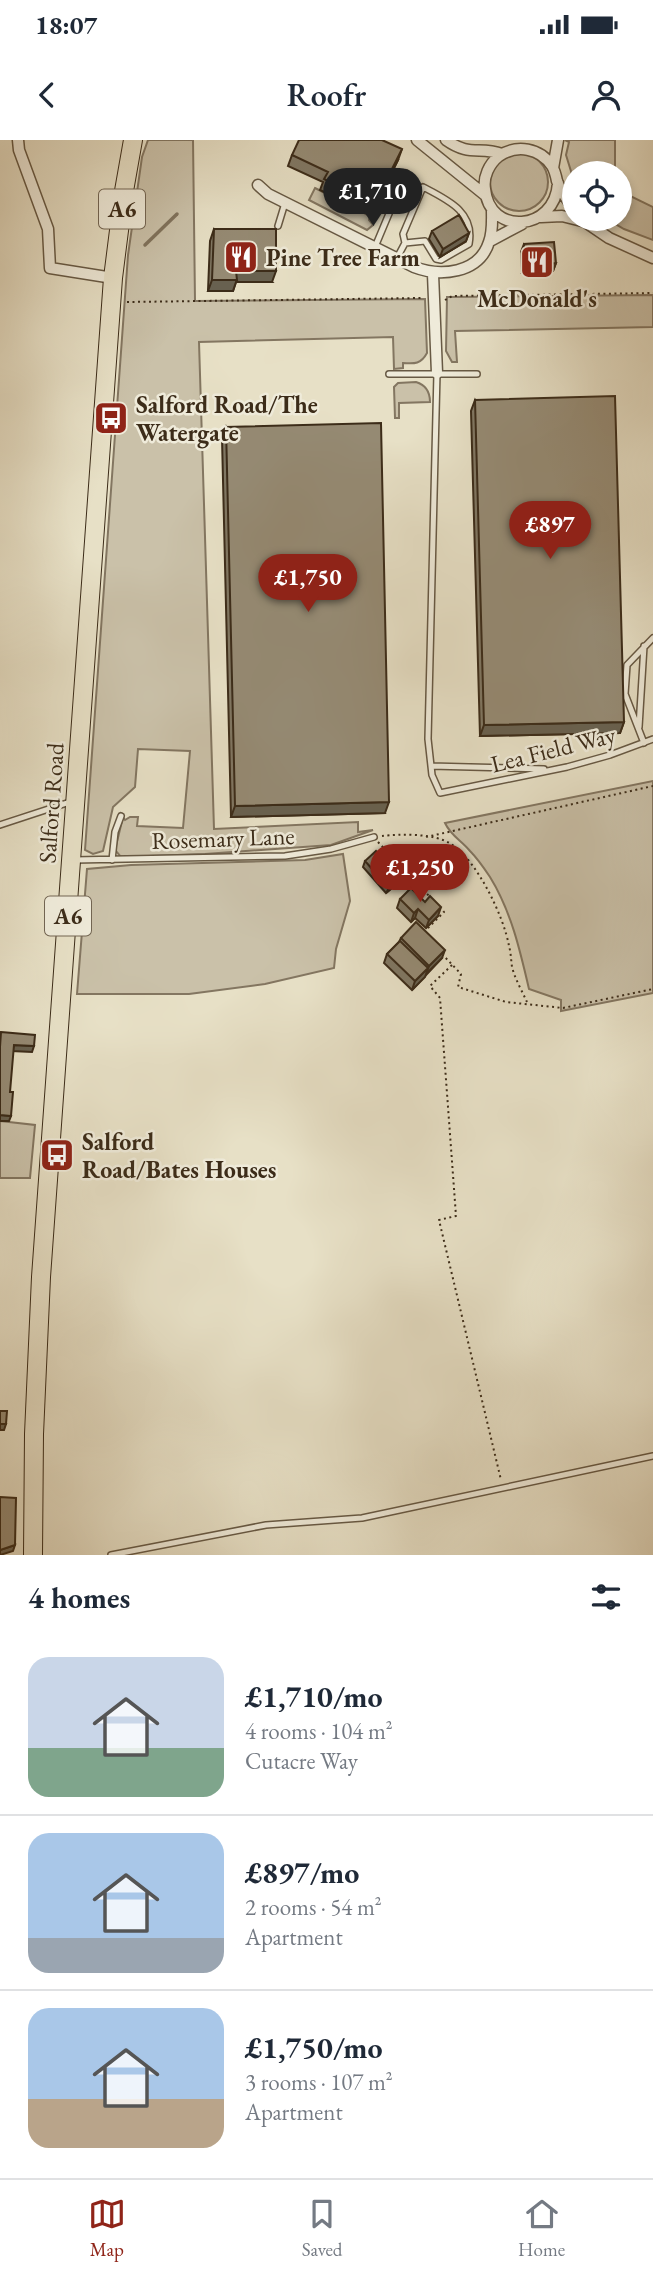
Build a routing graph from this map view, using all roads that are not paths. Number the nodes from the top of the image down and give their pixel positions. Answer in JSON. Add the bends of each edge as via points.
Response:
{"nodes":[{"id":1,"x":18,"y":140,"type":"edge"},
{"id":2,"x":133,"y":140,"type":"edge"},
{"id":3,"x":417,"y":140,"type":"edge"},
{"id":4,"x":446,"y":140,"type":"edge"},
{"id":5,"x":531,"y":140,"type":"edge"},
{"id":6,"x":558,"y":140,"type":"edge"},
{"id":7,"x":519,"y":149,"type":"junction"},
{"id":8,"x":502,"y":154,"type":"junction"},
{"id":9,"x":553,"y":168,"type":"junction"},
{"id":10,"x":406,"y":173,"type":"dead end"},
{"id":11,"x":558,"y":183,"type":"junction"},
{"id":12,"x":257,"y":184,"type":"dead end"},
{"id":13,"x":562,"y":190,"type":"edge"},
{"id":14,"x":485,"y":195,"type":"junction"},
{"id":15,"x":286,"y":201,"type":"junction"},
{"id":16,"x":492,"y":209,"type":"junction"},
{"id":17,"x":562,"y":216,"type":"edge"},
{"id":18,"x":541,"y":217,"type":"junction"},
{"id":19,"x":528,"y":222,"type":"junction"},
{"id":20,"x":278,"y":226,"type":"dead end"},
{"id":21,"x":598,"y":231,"type":"edge"},
{"id":22,"x":490,"y":242,"type":"junction"},
{"id":23,"x":405,"y":243,"type":"junction"},
{"id":24,"x":375,"y":247,"type":"junction"},
{"id":25,"x":397,"y":258,"type":"junction"},
{"id":26,"x":653,"y":258,"type":"edge"},
{"id":27,"x":433,"y":274,"type":"junction"},
{"id":28,"x":113,"y":278,"type":"junction"},
{"id":29,"x":437,"y":373,"type":"junction"},
{"id":30,"x":389,"y":374,"type":"dead end"},
{"id":31,"x":477,"y":374,"type":"dead end"},
{"id":32,"x":653,"y":638,"type":"edge"},
{"id":33,"x":644,"y":646,"type":"junction"},
{"id":34,"x":639,"y":730,"type":"junction"},
{"id":35,"x":653,"y":739,"type":"edge"},
{"id":36,"x":644,"y":743,"type":"junction"},
{"id":37,"x":431,"y":766,"type":"junction"},
{"id":38,"x":553,"y":769,"type":"junction"},
{"id":39,"x":76,"y":800,"type":"junction"},
{"id":40,"x":121,"y":816,"type":"dead end"},
{"id":41,"x":0,"y":825,"type":"edge"},
{"id":42,"x":374,"y":837,"type":"road end"},
{"id":43,"x":72,"y":860,"type":"junction"},
{"id":44,"x":111,"y":860,"type":"junction"},
{"id":45,"x":653,"y":1456,"type":"edge"},
{"id":46,"x":33,"y":1555,"type":"edge"},
{"id":47,"x":111,"y":1555,"type":"edge"}],
"edges":[{"from":1,"to":28,"type":"street","via":[[48,229],[50,268]]},
{"from":2,"to":28,"type":"main road","name":"Salford Road","number":"A6"},
{"from":3,"to":14,"type":"street"},
{"from":4,"to":8,"type":"street","via":[[471,152]]},
{"from":5,"to":7,"type":"street"},
{"from":6,"to":9,"type":"street"},
{"from":7,"to":8,"type":"street"},
{"from":7,"to":9,"type":"street","via":[[541,155]]},
{"from":8,"to":14,"type":"street","via":[[485,176]]},
{"from":9,"to":11,"type":"street"},
{"from":10,"to":24,"type":"lane"},
{"from":11,"to":13,"type":"street"},
{"from":11,"to":18,"type":"street","via":[[554,202]]},
{"from":12,"to":15,"type":"street"},
{"from":14,"to":16,"type":"street"},
{"from":15,"to":20,"type":"lane"},
{"from":15,"to":24,"type":"street"},
{"from":16,"to":19,"type":"street","via":[[507,220]]},
{"from":16,"to":22,"type":"street"},
{"from":17,"to":18,"type":"street"},
{"from":18,"to":19,"type":"street"},
{"from":19,"to":22,"type":"street"},
{"from":21,"to":26,"type":"street"},
{"from":22,"to":27,"type":"street","via":[[467,267]]},
{"from":23,"to":23,"type":"lane","via":[[403,234],[424,187],[456,206],[469,223],[469,244],[444,259],[436,259],[425,241]]},
{"from":23,"to":25,"type":"lane"},
{"from":24,"to":25,"type":"street"},
{"from":25,"to":27,"type":"street"},
{"from":27,"to":29,"type":"street"},
{"from":28,"to":39,"type":"main road","name":"Salford Road","number":"A6"},
{"from":29,"to":30,"type":"lane"},
{"from":29,"to":31,"type":"lane"},
{"from":29,"to":37,"type":"lane","via":[[428,700]]},
{"from":32,"to":33,"type":"lane"},
{"from":33,"to":34,"type":"lane"},
{"from":33,"to":34,"type":"lane","via":[[627,665],[625,694]]},
{"from":34,"to":36,"type":"lane"},
{"from":35,"to":36,"type":"lane","name":"Lea Field Way"},
{"from":36,"to":38,"type":"lane","name":"Lea Field Way"},
{"from":37,"to":38,"type":"lane"},
{"from":37,"to":38,"type":"lane","name":"Lea Field Way","via":[[440,793]]},
{"from":39,"to":41,"type":"lane"},
{"from":39,"to":43,"type":"main road","name":"Salford Road","number":"A6"},
{"from":40,"to":44,"type":"lane"},
{"from":42,"to":44,"type":"lane","name":"Rosemary Lane","via":[[285,856]]},
{"from":43,"to":44,"type":"lane","name":"Rosemary Lane"},
{"from":43,"to":46,"type":"main road","name":"Salford Road","number":"A6","via":[[41,1277]]},
{"from":45,"to":47,"type":"lane","via":[[362,1518],[266,1525]]}]}
